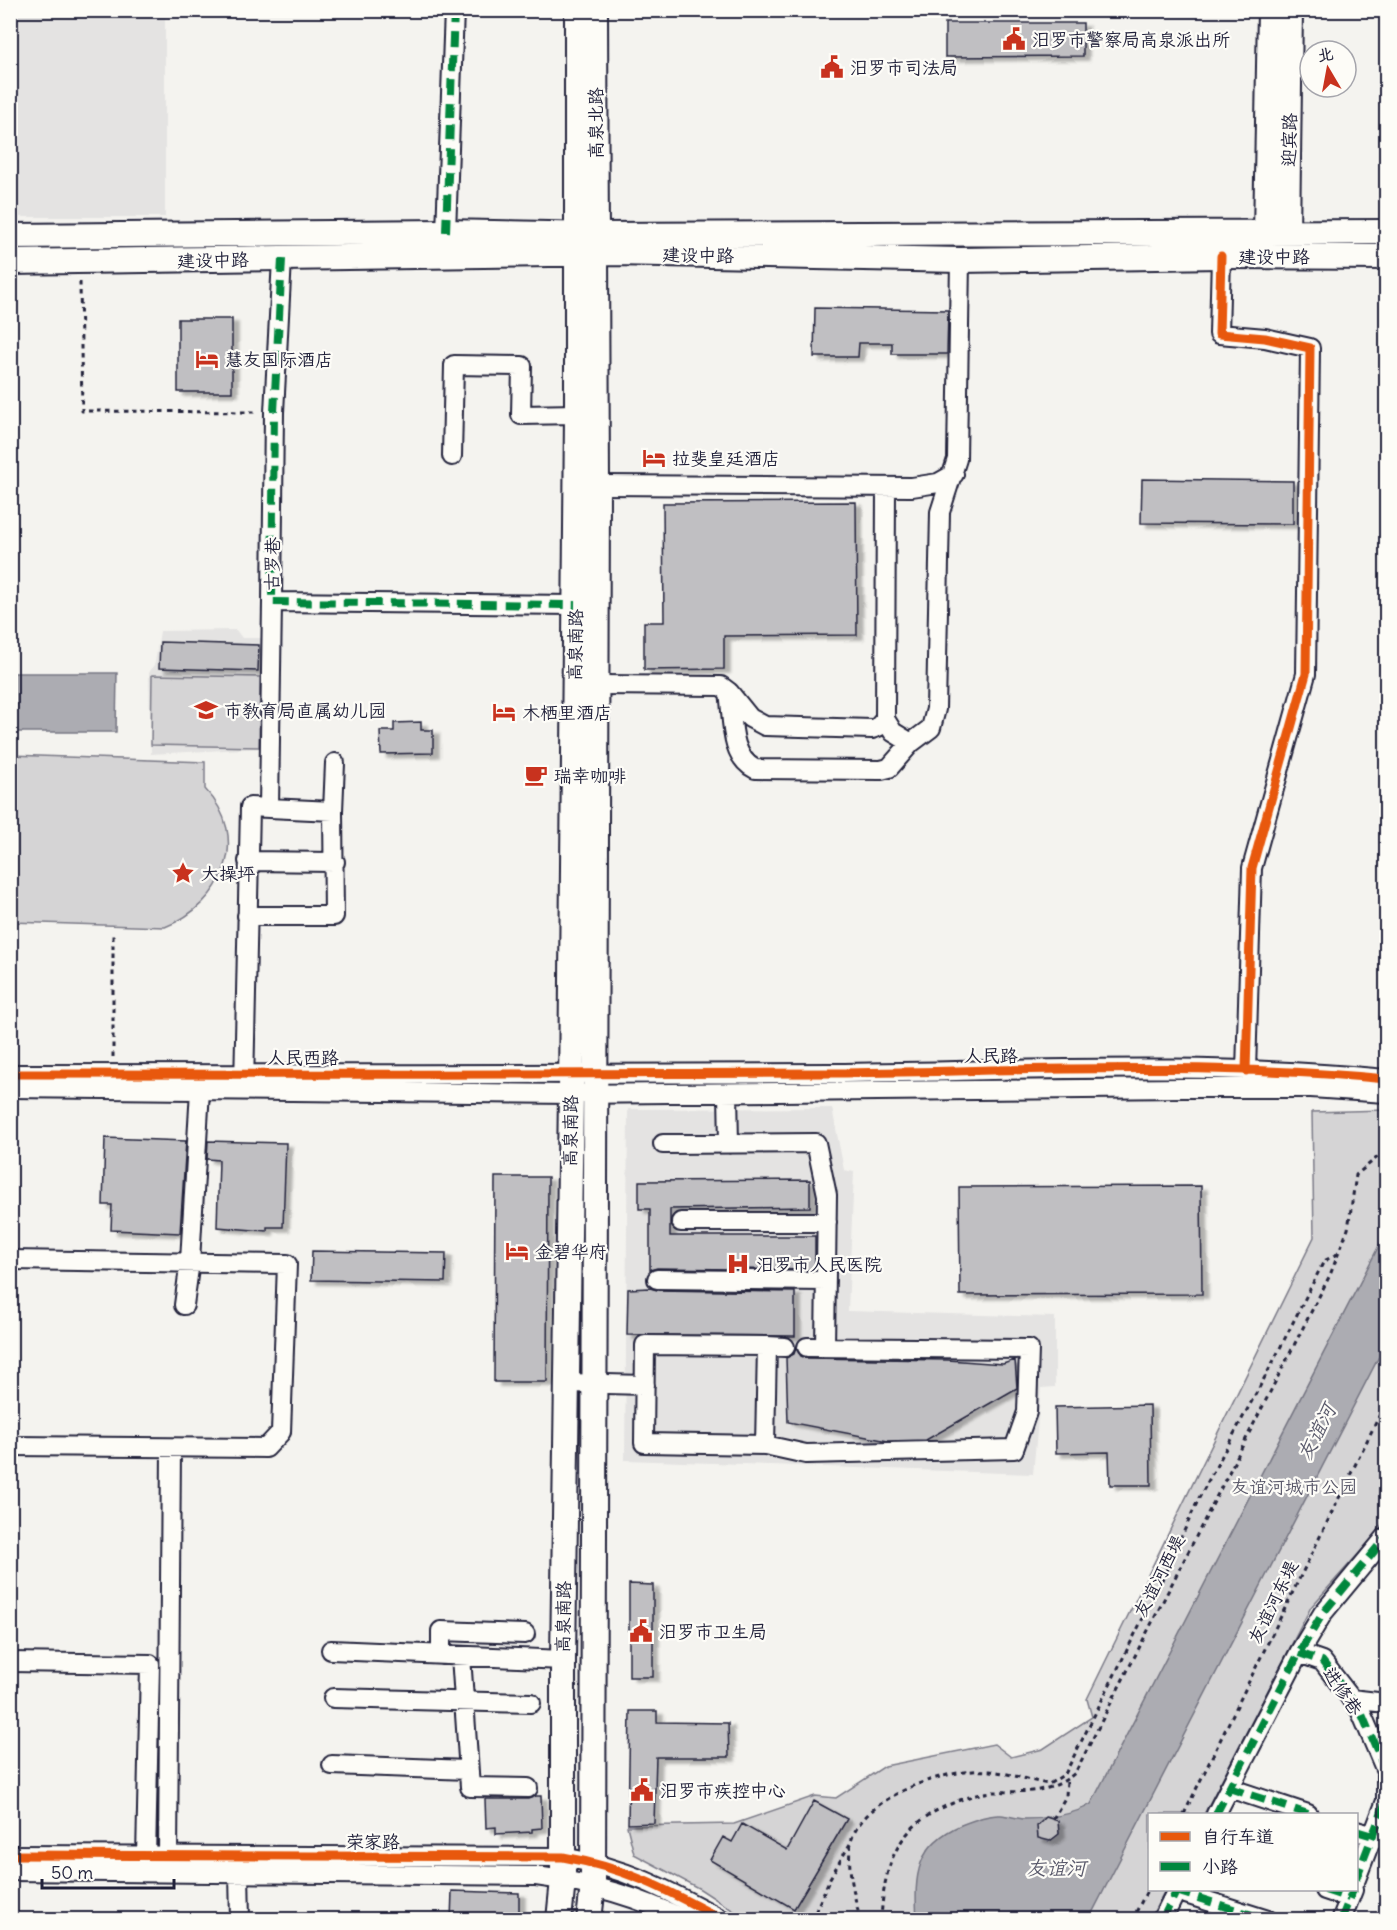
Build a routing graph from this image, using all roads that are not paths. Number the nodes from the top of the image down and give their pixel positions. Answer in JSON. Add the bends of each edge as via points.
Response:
{"nodes":[{"id":1,"x":454,"y":10,"type":"edge"},
{"id":2,"x":577,"y":10,"type":"edge"},
{"id":3,"x":595,"y":10,"type":"edge"},
{"id":4,"x":1270,"y":10,"type":"edge"},
{"id":5,"x":1290,"y":10,"type":"edge"},
{"id":6,"x":446,"y":232,"type":"junction"},
{"id":7,"x":1386,"y":232,"type":"edge"},
{"id":8,"x":1277,"y":234,"type":"junction"},
{"id":9,"x":10,"y":236,"type":"edge"},
{"id":10,"x":586,"y":245,"type":"junction"},
{"id":11,"x":1221,"y":256,"type":"junction"},
{"id":12,"x":1386,"y":257,"type":"edge"},
{"id":13,"x":282,"y":259,"type":"junction"},
{"id":14,"x":960,"y":260,"type":"junction"},
{"id":15,"x":10,"y":262,"type":"edge"},
{"id":16,"x":577,"y":414,"type":"junction"},
{"id":17,"x":452,"y":456,"type":"dead end"},
{"id":18,"x":954,"y":474,"type":"junction"},
{"id":19,"x":597,"y":486,"type":"junction"},
{"id":20,"x":886,"y":487,"type":"junction"},
{"id":21,"x":912,"y":487,"type":"junction"},
{"id":22,"x":940,"y":512,"type":"junction"},
{"id":23,"x":272,"y":602,"type":"junction"},
{"id":24,"x":575,"y":605,"type":"junction"},
{"id":25,"x":597,"y":685,"type":"junction"},
{"id":26,"x":729,"y":692,"type":"junction"},
{"id":27,"x":894,"y":735,"type":"junction"},
{"id":28,"x":335,"y":763,"type":"dead end"},
{"id":29,"x":269,"y":808,"type":"junction"},
{"id":30,"x":333,"y":811,"type":"junction"},
{"id":31,"x":249,"y":861,"type":"junction"},
{"id":32,"x":335,"y":862,"type":"junction"},
{"id":33,"x":248,"y":916,"type":"junction"},
{"id":34,"x":1246,"y":1071,"type":"junction"},
{"id":35,"x":10,"y":1074,"type":"edge"},
{"id":36,"x":1386,"y":1079,"type":"edge"},
{"id":37,"x":244,"y":1082,"type":"junction"},
{"id":38,"x":571,"y":1084,"type":"junction"},
{"id":39,"x":596,"y":1084,"type":"junction"},
{"id":40,"x":10,"y":1088,"type":"edge"},
{"id":41,"x":200,"y":1090,"type":"junction"},
{"id":42,"x":728,"y":1093,"type":"junction"},
{"id":43,"x":1386,"y":1093,"type":"edge"},
{"id":44,"x":663,"y":1144,"type":"dead end"},
{"id":45,"x":729,"y":1144,"type":"junction"},
{"id":46,"x":681,"y":1222,"type":"dead end"},
{"id":47,"x":827,"y":1222,"type":"junction"},
{"id":48,"x":10,"y":1260,"type":"edge"},
{"id":49,"x":190,"y":1261,"type":"junction"},
{"id":50,"x":657,"y":1279,"type":"dead end"},
{"id":51,"x":826,"y":1281,"type":"junction"},
{"id":52,"x":184,"y":1305,"type":"dead end"},
{"id":53,"x":767,"y":1346,"type":"junction"},
{"id":54,"x":785,"y":1347,"type":"dead end"},
{"id":55,"x":567,"y":1383,"type":"junction"},
{"id":56,"x":594,"y":1384,"type":"junction"},
{"id":57,"x":645,"y":1385,"type":"junction"},
{"id":58,"x":765,"y":1445,"type":"junction"},
{"id":59,"x":10,"y":1446,"type":"edge"},
{"id":60,"x":171,"y":1448,"type":"junction"},
{"id":61,"x":1386,"y":1537,"type":"edge"},
{"id":62,"x":525,"y":1634,"type":"dead end"},
{"id":63,"x":331,"y":1650,"type":"dead end"},
{"id":64,"x":1299,"y":1653,"type":"junction"},
{"id":65,"x":441,"y":1654,"type":"junction"},
{"id":66,"x":461,"y":1656,"type":"junction"},
{"id":67,"x":563,"y":1660,"type":"junction"},
{"id":68,"x":10,"y":1662,"type":"edge"},
{"id":69,"x":333,"y":1698,"type":"dead end"},
{"id":70,"x":1351,"y":1699,"type":"junction"},
{"id":71,"x":464,"y":1702,"type":"junction"},
{"id":72,"x":531,"y":1703,"type":"dead end"},
{"id":73,"x":1386,"y":1703,"type":"edge"},
{"id":74,"x":332,"y":1765,"type":"dead end"},
{"id":75,"x":468,"y":1770,"type":"junction"},
{"id":76,"x":528,"y":1788,"type":"dead end"},
{"id":77,"x":1229,"y":1788,"type":"junction"},
{"id":78,"x":1217,"y":1813,"type":"edge"},
{"id":79,"x":1302,"y":1813,"type":"edge"},
{"id":80,"x":1372,"y":1835,"type":"edge"},
{"id":81,"x":10,"y":1855,"type":"edge"},
{"id":82,"x":146,"y":1857,"type":"junction"},
{"id":83,"x":168,"y":1858,"type":"junction"},
{"id":84,"x":563,"y":1868,"type":"junction"},
{"id":85,"x":10,"y":1871,"type":"edge"},
{"id":86,"x":239,"y":1874,"type":"junction"},
{"id":87,"x":593,"y":1874,"type":"junction"},
{"id":88,"x":1358,"y":1874,"type":"edge"},
{"id":89,"x":1176,"y":1891,"type":"edge"},
{"id":90,"x":1180,"y":1891,"type":"edge"},
{"id":91,"x":1332,"y":1891,"type":"edge"},
{"id":92,"x":1351,"y":1894,"type":"edge"},
{"id":93,"x":240,"y":1920,"type":"edge"},
{"id":94,"x":559,"y":1920,"type":"edge"},
{"id":95,"x":589,"y":1920,"type":"edge"},
{"id":96,"x":686,"y":1920,"type":"edge"},
{"id":97,"x":723,"y":1920,"type":"edge"},
{"id":98,"x":1162,"y":1920,"type":"edge"},
{"id":99,"x":1268,"y":1920,"type":"edge"},
{"id":100,"x":1341,"y":1920,"type":"edge"}],
"edges":[{"from":1,"to":6,"type":"street"},
{"from":2,"to":10,"type":"main road","name":"高泉北路"},
{"from":3,"to":10,"type":"main road","name":"高泉北路"},
{"from":4,"to":8,"type":"main road","name":"迎宾路"},
{"from":5,"to":8,"type":"main road","name":"迎宾路"},
{"from":6,"to":9,"type":"main road","name":"建设中路"},
{"from":6,"to":10,"type":"main road","name":"建设中路"},
{"from":7,"to":8,"type":"main road","name":"建设中路"},
{"from":8,"to":10,"type":"main road","name":"建设中路"},
{"from":10,"to":13,"type":"main road","name":"建设中路"},
{"from":10,"to":14,"type":"main road","name":"建设中路"},
{"from":10,"to":16,"type":"main road","name":"高泉南路"},
{"from":10,"to":19,"type":"main road","name":"高泉南路"},
{"from":11,"to":12,"type":"main road","name":"建设中路"},
{"from":11,"to":14,"type":"main road","name":"建设中路"},
{"from":11,"to":34,"type":"street","via":[[1219,334],[1265,338],[1310,348],[1306,674],[1252,868]]},
{"from":13,"to":15,"type":"main road","name":"建设中路"},
{"from":13,"to":23,"type":"street","name":"古罗巷","via":[[274,412]]},
{"from":14,"to":18,"type":"street"},
{"from":16,"to":17,"type":"street","via":[[521,415],[522,366],[454,365]]},
{"from":16,"to":24,"type":"main road","name":"高泉南路"},
{"from":18,"to":21,"type":"street","via":[[938,483]]},
{"from":18,"to":22,"type":"street"},
{"from":19,"to":20,"type":"street"},
{"from":19,"to":25,"type":"main road","name":"高泉南路"},
{"from":20,"to":21,"type":"street"},
{"from":20,"to":27,"type":"street"},
{"from":21,"to":22,"type":"street","via":[[932,494]]},
{"from":22,"to":27,"type":"street","via":[[935,720],[931,728]]},
{"from":23,"to":24,"type":"street","name":"古罗巷"},
{"from":23,"to":29,"type":"street"},
{"from":24,"to":38,"type":"main road","name":"高泉南路"},
{"from":25,"to":26,"type":"street","via":[[713,684]]},
{"from":25,"to":39,"type":"main road","name":"高泉南路"},
{"from":26,"to":27,"type":"street","via":[[750,718],[765,726]]},
{"from":26,"to":27,"type":"street","via":[[734,736],[742,758],[755,770],[881,770],[895,763]]},
{"from":28,"to":30,"type":"street"},
{"from":29,"to":30,"type":"street"},
{"from":29,"to":31,"type":"street","via":[[249,807]]},
{"from":30,"to":32,"type":"street"},
{"from":31,"to":32,"type":"street"},
{"from":31,"to":33,"type":"street"},
{"from":32,"to":33,"type":"street","via":[[334,916]]},
{"from":33,"to":37,"type":"street"},
{"from":34,"to":36,"type":"street","name":"人民路"},
{"from":34,"to":39,"type":"street","name":"人民路"},
{"from":35,"to":37,"type":"street","name":"人民西路","via":[[112,1074]]},
{"from":37,"to":38,"type":"street","name":"人民西路"},
{"from":37,"to":41,"type":"street","name":"人民西路"},
{"from":38,"to":39,"type":"street","name":"人民路"},
{"from":38,"to":55,"type":"main road","name":"高泉南路"},
{"from":39,"to":42,"type":"street","name":"人民路"},
{"from":39,"to":56,"type":"main road","name":"高泉南路"},
{"from":40,"to":41,"type":"street","name":"人民西路"},
{"from":41,"to":49,"type":"street"},
{"from":42,"to":43,"type":"street","name":"人民路","via":[[1183,1088],[1311,1088]]},
{"from":42,"to":45,"type":"street"},
{"from":44,"to":45,"type":"street"},
{"from":45,"to":47,"type":"street","via":[[816,1143],[827,1195]]},
{"from":46,"to":47,"type":"street"},
{"from":47,"to":51,"type":"street"},
{"from":48,"to":49,"type":"street"},
{"from":49,"to":52,"type":"street"},
{"from":49,"to":60,"type":"street","via":[[286,1264],[281,1432],[266,1448]]},
{"from":50,"to":51,"type":"street"},
{"from":51,"to":58,"type":"street","via":[[816,1347],[1029,1349],[1027,1412],[1014,1449],[806,1454]]},
{"from":53,"to":54,"type":"street"},
{"from":53,"to":57,"type":"street","via":[[645,1345]]},
{"from":53,"to":58,"type":"street"},
{"from":55,"to":56,"type":"street"},
{"from":55,"to":67,"type":"main road","name":"高泉南路"},
{"from":56,"to":57,"type":"street"},
{"from":56,"to":87,"type":"main road","name":"高泉南路"},
{"from":57,"to":58,"type":"street","via":[[644,1443]]},
{"from":59,"to":60,"type":"street"},
{"from":60,"to":83,"type":"street"},
{"from":61,"to":64,"type":"street","via":[[1323,1613]]},
{"from":62,"to":65,"type":"street","via":[[441,1631]]},
{"from":63,"to":65,"type":"street"},
{"from":64,"to":70,"type":"street","name":"进修巷","via":[[1322,1661]]},
{"from":64,"to":77,"type":"street"},
{"from":65,"to":66,"type":"street"},
{"from":66,"to":67,"type":"street"},
{"from":66,"to":71,"type":"street"},
{"from":67,"to":84,"type":"main road","name":"高泉南路"},
{"from":68,"to":82,"type":"street","via":[[150,1664]]},
{"from":69,"to":71,"type":"street"},
{"from":70,"to":73,"type":"street"},
{"from":70,"to":80,"type":"street","name":"进修巷","via":[[1360,1710],[1386,1771],[1386,1801]]},
{"from":71,"to":72,"type":"street"},
{"from":71,"to":75,"type":"street"},
{"from":74,"to":75,"type":"street"},
{"from":75,"to":76,"type":"street","via":[[470,1787]]},
{"from":77,"to":78,"type":"street"},
{"from":77,"to":79,"type":"street"},
{"from":80,"to":88,"type":"street","name":"进修巷"},
{"from":81,"to":82,"type":"street","name":"荣家路"},
{"from":82,"to":83,"type":"street","name":"荣家路"},
{"from":83,"to":84,"type":"street","name":"荣家路"},
{"from":84,"to":86,"type":"street","name":"荣家路","via":[[536,1876]]},
{"from":84,"to":87,"type":"street","name":"荣家路"},
{"from":84,"to":94,"type":"main road","name":"高泉南路"},
{"from":85,"to":86,"type":"street","name":"荣家路"},
{"from":86,"to":93,"type":"street"},
{"from":87,"to":95,"type":"main road","name":"高泉南路"},
{"from":87,"to":96,"type":"street","name":"荣家路"},
{"from":87,"to":97,"type":"street","name":"荣家路","via":[[649,1880]]},
{"from":89,"to":98,"type":"street"},
{"from":90,"to":99,"type":"street"},
{"from":91,"to":92,"type":"street"},
{"from":92,"to":100,"type":"street"}]}
